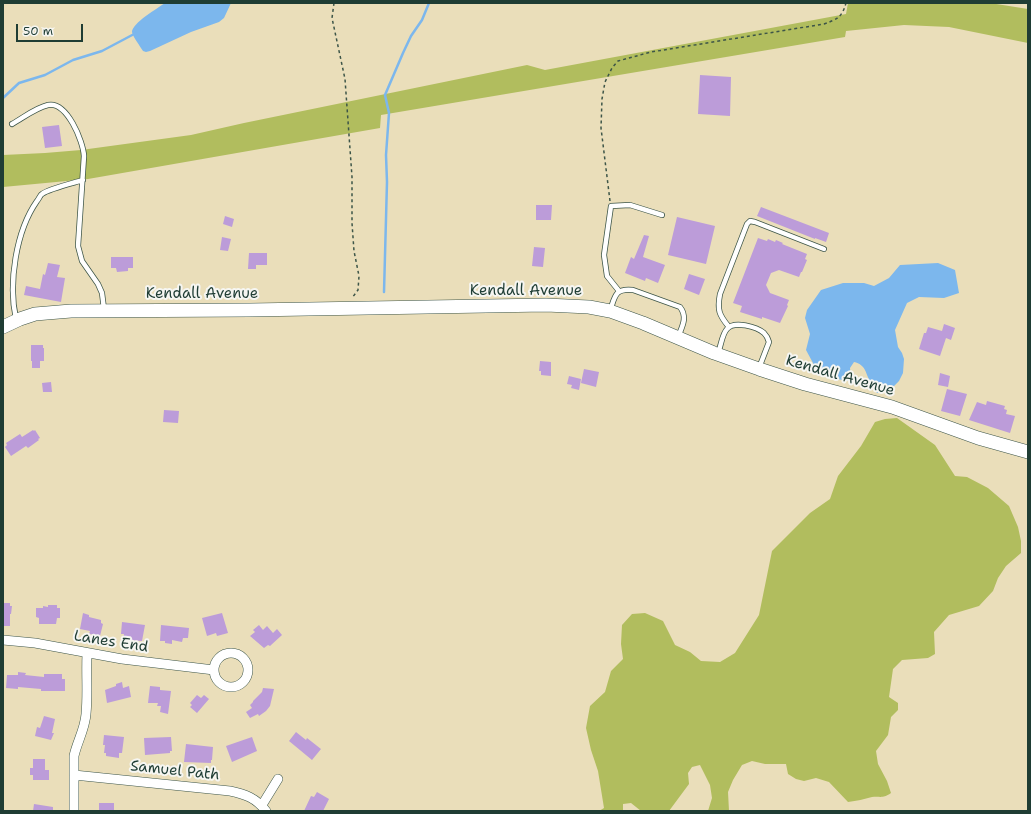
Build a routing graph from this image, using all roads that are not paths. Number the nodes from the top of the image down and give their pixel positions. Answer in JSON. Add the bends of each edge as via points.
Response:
{"nodes":[{"id":1,"x":12,"y":124,"type":"dead end"},
{"id":2,"x":83,"y":180,"type":"junction"},
{"id":3,"x":662,"y":214,"type":"dead end"},
{"id":4,"x":824,"y":249,"type":"dead end"},
{"id":5,"x":619,"y":291,"type":"junction"},
{"id":6,"x":104,"y":310,"type":"junction"},
{"id":7,"x":610,"y":311,"type":"junction"},
{"id":8,"x":16,"y":320,"type":"junction"},
{"id":9,"x":3,"y":326,"type":"edge"},
{"id":10,"x":729,"y":327,"type":"junction"},
{"id":11,"x":678,"y":339,"type":"junction"},
{"id":12,"x":718,"y":354,"type":"junction"},
{"id":13,"x":758,"y":369,"type":"junction"},
{"id":14,"x":1028,"y":452,"type":"edge"},
{"id":15,"x":3,"y":640,"type":"edge"},
{"id":16,"x":87,"y":654,"type":"junction"},
{"id":17,"x":214,"y":670,"type":"dead end"},
{"id":18,"x":74,"y":775,"type":"junction"},
{"id":19,"x":278,"y":779,"type":"dead end"},
{"id":20,"x":264,"y":808,"type":"edge"},
{"id":21,"x":74,"y":811,"type":"edge"}],
"edges":[{"from":1,"to":2,"type":"lane","via":[[48,105],[60,108],[79,136],[83,148]]},
{"from":2,"to":6,"type":"lane","via":[[78,246],[82,261],[102,293]]},
{"from":2,"to":8,"type":"lane","via":[[42,194],[31,210],[24,226],[15,263],[13,306]]},
{"from":3,"to":5,"type":"lane","via":[[630,205],[611,206],[604,255],[607,276]]},
{"from":4,"to":10,"type":"lane","via":[[750,221],[744,229],[720,294],[719,312]]},
{"from":5,"to":7,"type":"lane"},
{"from":5,"to":11,"type":"lane","via":[[633,290],[680,307],[684,321]]},
{"from":6,"to":7,"type":"main road","name":"Kendall Avenue","via":[[568,305]]},
{"from":6,"to":8,"type":"main road","name":"Kendall Avenue","via":[[51,312]]},
{"from":7,"to":11,"type":"main road","name":"Kendall Avenue"},
{"from":8,"to":9,"type":"main road","name":"Kendall Avenue"},
{"from":10,"to":12,"type":"lane","via":[[726,329]]},
{"from":10,"to":13,"type":"lane","via":[[739,323],[764,332],[767,336],[769,342]]},
{"from":11,"to":12,"type":"main road","name":"Kendall Avenue"},
{"from":12,"to":13,"type":"main road","name":"Kendall Avenue"},
{"from":13,"to":14,"type":"main road","name":"Kendall Avenue","via":[[892,407],[978,438]]},
{"from":15,"to":16,"type":"street","name":"Lanes End","via":[[35,643]]},
{"from":16,"to":17,"type":"street","name":"Lanes End"},
{"from":16,"to":18,"type":"street","via":[[86,714],[76,748]]},
{"from":18,"to":20,"type":"street","name":"Samuel Path","via":[[230,791],[249,796]]},
{"from":18,"to":21,"type":"street"},
{"from":19,"to":20,"type":"street"}]}
